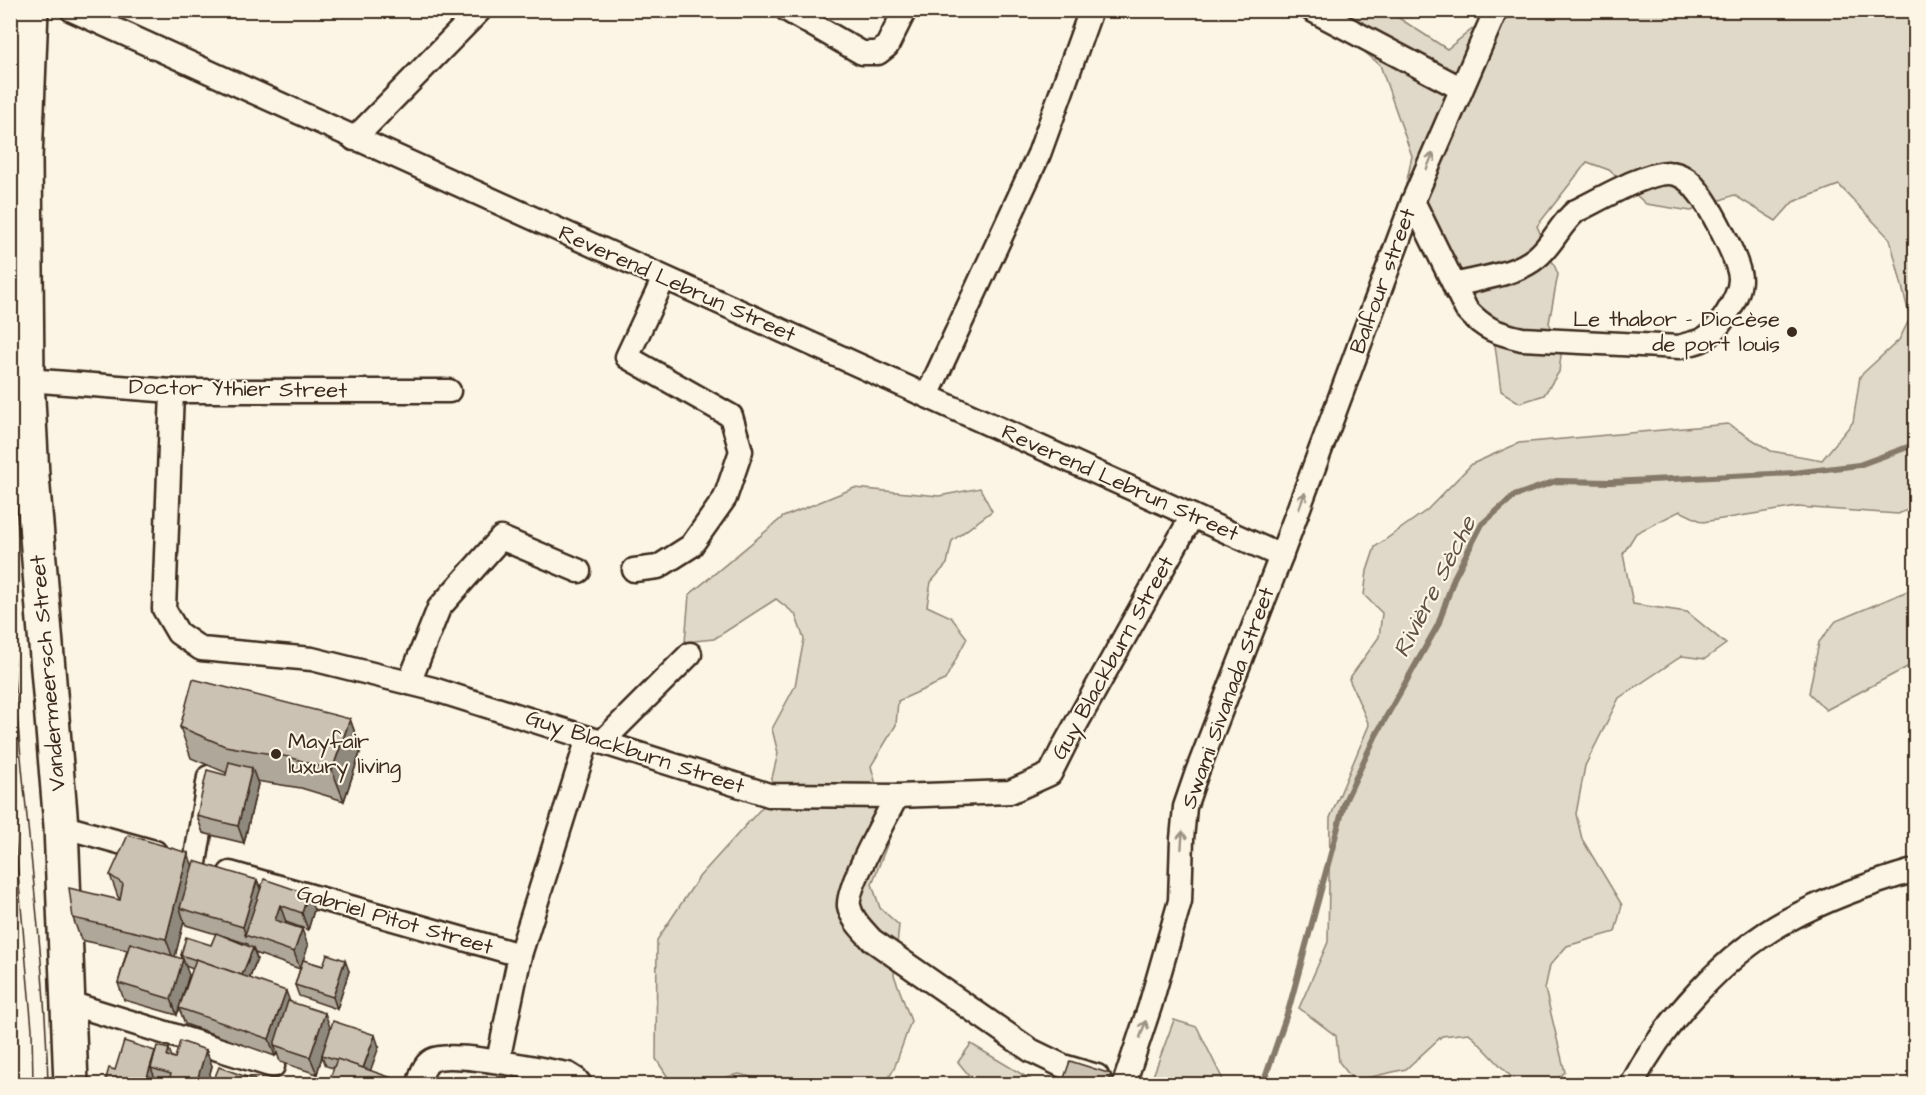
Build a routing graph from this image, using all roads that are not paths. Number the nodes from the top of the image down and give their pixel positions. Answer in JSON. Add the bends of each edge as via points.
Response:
{"nodes":[{"id":1,"x":32,"y":10,"type":"edge"},
{"id":2,"x":72,"y":10,"type":"edge"},
{"id":3,"x":480,"y":10,"type":"edge"},
{"id":4,"x":787,"y":10,"type":"edge"},
{"id":5,"x":905,"y":10,"type":"edge"},
{"id":6,"x":1090,"y":10,"type":"edge"},
{"id":7,"x":1312,"y":10,"type":"edge"},
{"id":8,"x":1496,"y":10,"type":"edge"},
{"id":9,"x":1460,"y":88,"type":"junction"},
{"id":10,"x":354,"y":139,"type":"junction"},
{"id":11,"x":1413,"y":201,"type":"junction"},
{"id":12,"x":664,"y":278,"type":"junction"},
{"id":13,"x":1454,"y":285,"type":"junction"},
{"id":14,"x":27,"y":380,"type":"junction"},
{"id":15,"x":172,"y":391,"type":"junction"},
{"id":16,"x":449,"y":391,"type":"dead end"},
{"id":17,"x":927,"y":396,"type":"junction"},
{"id":18,"x":1192,"y":516,"type":"junction"},
{"id":19,"x":1281,"y":556,"type":"junction"},
{"id":20,"x":634,"y":570,"type":"dead end"},
{"id":21,"x":579,"y":572,"type":"dead end"},
{"id":22,"x":690,"y":654,"type":"dead end"},
{"id":23,"x":409,"y":683,"type":"junction"},
{"id":24,"x":595,"y":740,"type":"junction"},
{"id":25,"x":241,"y":770,"type":"edge"},
{"id":26,"x":897,"y":796,"type":"junction"},
{"id":27,"x":61,"y":826,"type":"junction"},
{"id":28,"x":195,"y":863,"type":"junction"},
{"id":29,"x":1916,"y":870,"type":"edge"},
{"id":30,"x":520,"y":955,"type":"junction"},
{"id":31,"x":69,"y":1003,"type":"junction"},
{"id":32,"x":498,"y":1061,"type":"junction"},
{"id":33,"x":273,"y":1066,"type":"dead end"},
{"id":34,"x":71,"y":1084,"type":"edge"},
{"id":35,"x":419,"y":1084,"type":"edge"},
{"id":36,"x":580,"y":1084,"type":"edge"},
{"id":37,"x":1124,"y":1084,"type":"edge"},
{"id":38,"x":1632,"y":1084,"type":"edge"}],
"edges":[{"from":1,"to":14,"type":"main road","name":"Vandermeersch Street","via":[[26,159]]},
{"from":2,"to":10,"type":"street","name":"Reverend Lebrun Street"},
{"from":3,"to":10,"type":"street"},
{"from":4,"to":5,"type":"street","via":[[862,53],[878,53],[886,46]]},
{"from":6,"to":17,"type":"street","via":[[1039,154]]},
{"from":7,"to":9,"type":"street"},
{"from":8,"to":9,"type":"street","name":"Balfour street"},
{"from":11,"to":9,"type":"street","name":"Balfour street","one_way":true},
{"from":10,"to":12,"type":"street","name":"Reverend Lebrun Street"},
{"from":11,"to":13,"type":"street"},
{"from":19,"to":11,"type":"street","name":"Balfour street","one_way":true},
{"from":12,"to":17,"type":"street","name":"Reverend Lebrun Street"},
{"from":12,"to":20,"type":"street","via":[[627,357],[731,417],[741,451],[725,498],[691,546],[658,567]]},
{"from":13,"to":13,"type":"street","via":[[1466,309],[1479,323],[1497,333],[1522,339],[1680,347],[1704,339],[1720,322],[1735,299],[1740,279],[1735,255],[1698,190],[1672,172],[1640,181],[1576,211],[1525,266]]},
{"from":14,"to":15,"type":"street","name":"Doctor Ythier Street"},
{"from":14,"to":27,"type":"main road","name":"Vandermeersch Street"},
{"from":15,"to":16,"type":"street","name":"Doctor Ythier Street"},
{"from":15,"to":23,"type":"street","name":"Guy Blackburn Street","via":[[164,609],[178,633],[201,649],[312,659]]},
{"from":17,"to":18,"type":"street","name":"Reverend Lebrun Street"},
{"from":18,"to":19,"type":"street","name":"Reverend Lebrun Street"},
{"from":18,"to":26,"type":"street","name":"Guy Blackburn Street","via":[[1050,774],[1010,792]]},
{"from":37,"to":19,"type":"street","name":"Swami Sivanada Street","one_way":true,"via":[[1180,902],[1185,807]]},
{"from":21,"to":23,"type":"street","via":[[501,538],[440,608]]},
{"from":22,"to":24,"type":"street"},
{"from":23,"to":24,"type":"street","name":"Guy Blackburn Street"},
{"from":24,"to":26,"type":"street","name":"Guy Blackburn Street","via":[[770,795]]},
{"from":24,"to":30,"type":"street"},
{"from":25,"to":28,"type":"street","via":[[209,777]]},
{"from":26,"to":37,"type":"street","via":[[855,880],[848,904],[854,919],[872,940],[1030,1050],[1063,1066]]},
{"from":27,"to":28,"type":"street","name":"Gabriel Pitot Street"},
{"from":27,"to":31,"type":"main road","name":"Vandermeersch Street"},
{"from":28,"to":30,"type":"street","name":"Gabriel Pitot Street"},
{"from":29,"to":38,"type":"street","via":[[1834,897],[1760,939],[1708,981],[1656,1043]]},
{"from":30,"to":32,"type":"street"},
{"from":31,"to":33,"type":"street"},
{"from":31,"to":34,"type":"main road","name":"Vandermeersch Street"},
{"from":32,"to":35,"type":"street","via":[[445,1057],[432,1060],[423,1070]]},
{"from":32,"to":36,"type":"street","via":[[568,1074]]}]}
